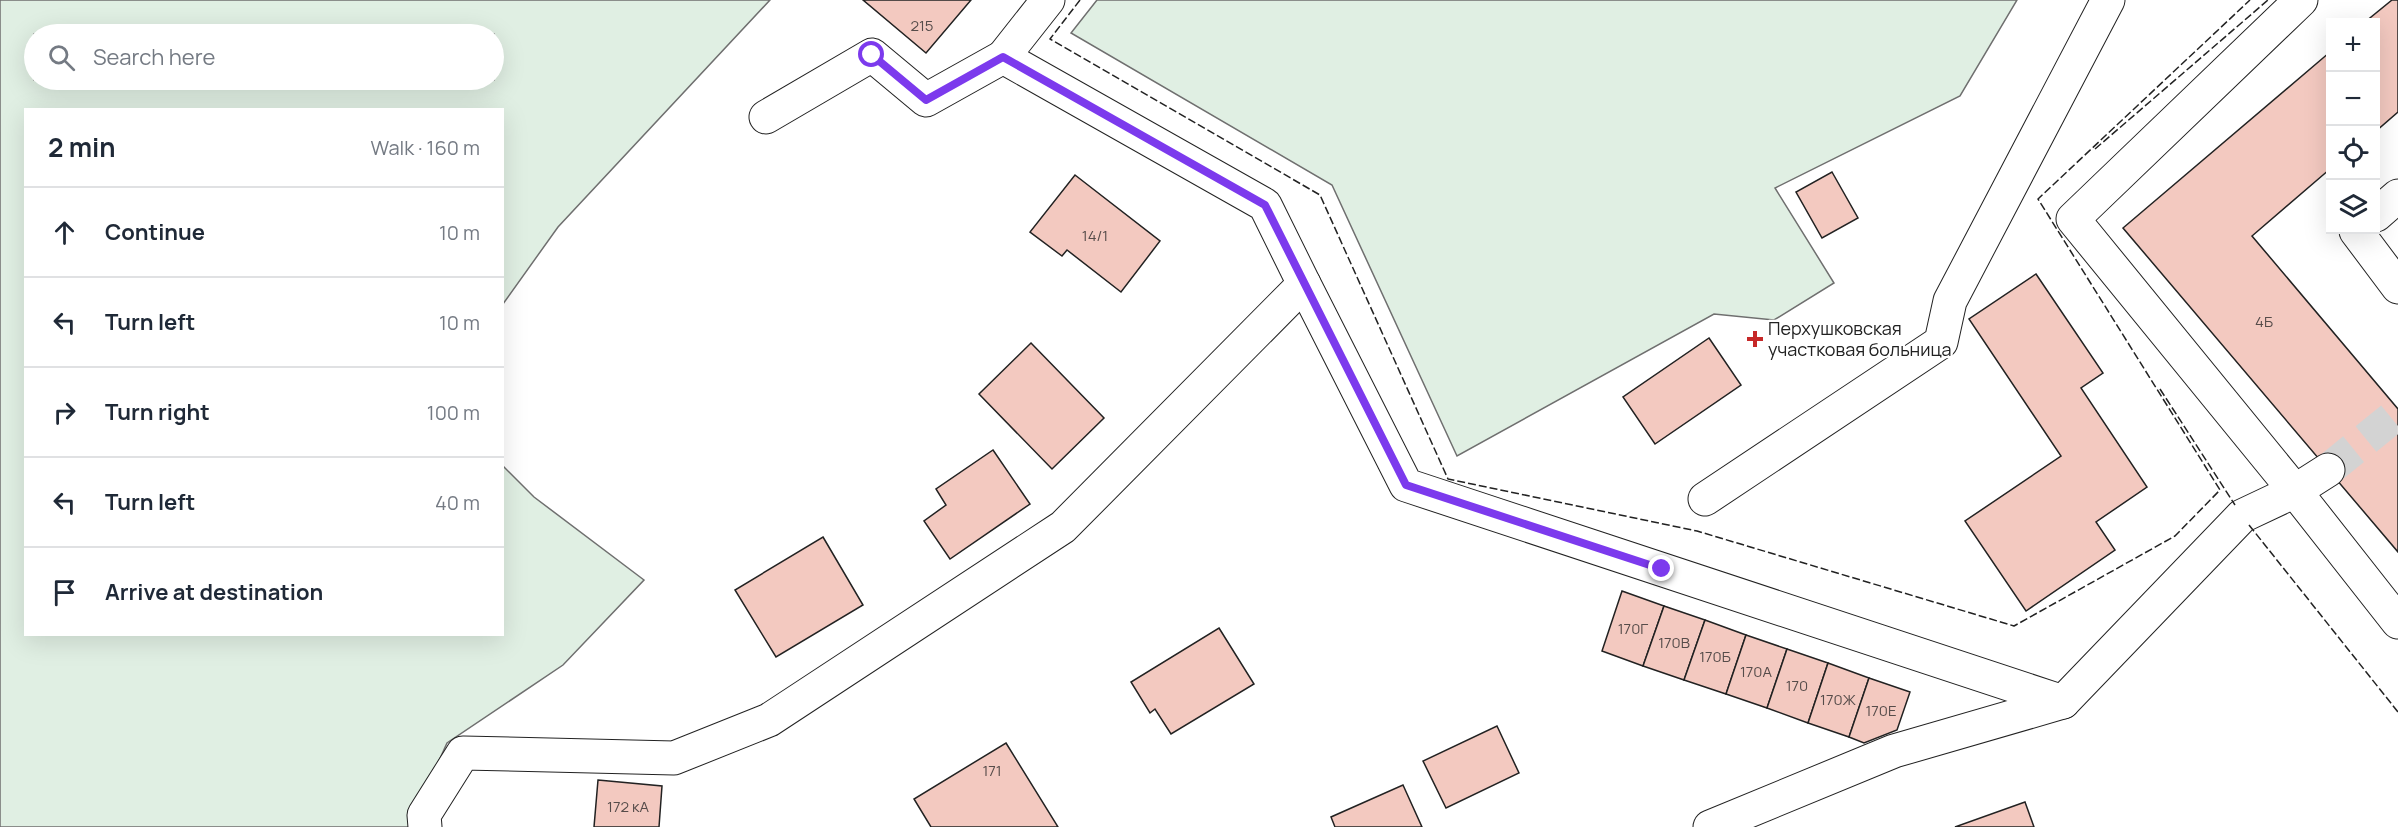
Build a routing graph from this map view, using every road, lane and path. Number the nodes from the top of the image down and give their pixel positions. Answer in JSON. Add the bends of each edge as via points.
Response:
{"nodes":[{"id":1,"x":1048,"y":0,"type":"edge"},
{"id":2,"x":2108,"y":0,"type":"edge"},
{"id":3,"x":2301,"y":0,"type":"edge"},
{"id":4,"x":1003,"y":57,"type":"junction"},
{"id":5,"x":766,"y":117,"type":"dead end"},
{"id":6,"x":2398,"y":196,"type":"edge"},
{"id":7,"x":2380,"y":212,"type":"edge"},
{"id":8,"x":2358,"y":234,"type":"edge"},
{"id":9,"x":1304,"y":284,"type":"junction"},
{"id":10,"x":2398,"y":287,"type":"edge"},
{"id":11,"x":2328,"y":470,"type":"tunnel mouth"},
{"id":12,"x":2295,"y":491,"type":"junction"},
{"id":13,"x":1705,"y":500,"type":"dead end"},
{"id":14,"x":2398,"y":622,"type":"edge"},
{"id":15,"x":2063,"y":702,"type":"junction"},
{"id":16,"x":425,"y":827,"type":"edge"},
{"id":17,"x":1710,"y":827,"type":"edge"}],
"edges":[{"from":1,"to":4,"type":"street"},
{"from":2,"to":13,"type":"street","via":[[1950,301],[1941,342]]},
{"from":3,"to":12,"type":"street","via":[[2073,219]]},
{"from":4,"to":5,"type":"street","via":[[926,100],[872,55]]},
{"from":4,"to":9,"type":"street","via":[[1265,205]]},
{"from":6,"to":7,"type":"street"},
{"from":8,"to":10,"type":"street"},
{"from":9,"to":15,"type":"street","via":[[1406,485]]},
{"from":9,"to":16,"type":"street","via":[[1063,527],[769,720],[674,758],[463,753],[424,814]]},
{"from":11,"to":12,"type":"street"},
{"from":12,"to":14,"type":"street"},
{"from":12,"to":15,"type":"street","via":[[2242,516]]},
{"from":15,"to":17,"type":"street","via":[[1894,751]]}]}
